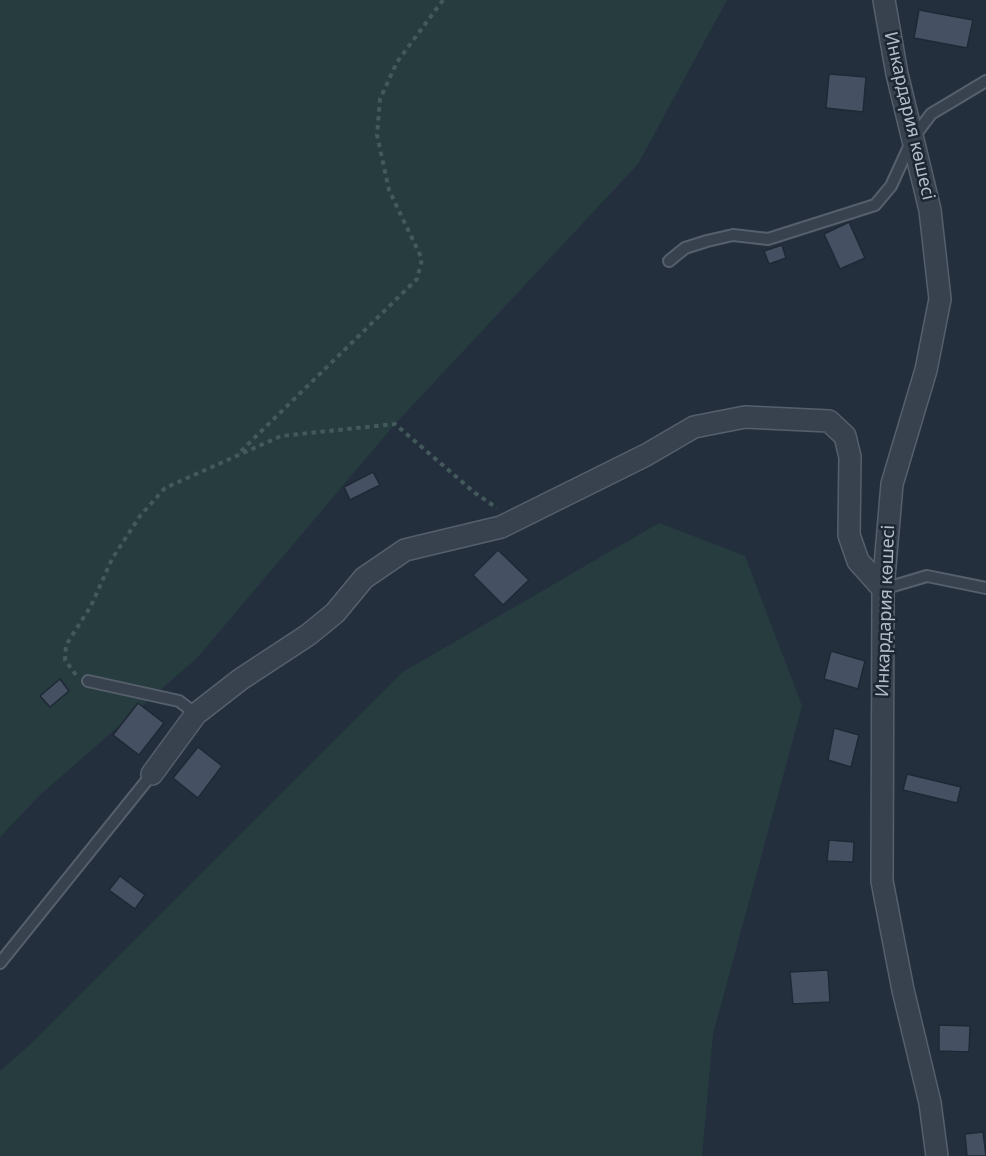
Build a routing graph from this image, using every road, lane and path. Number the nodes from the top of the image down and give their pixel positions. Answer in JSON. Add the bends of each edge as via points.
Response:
{"nodes":[{"id":1,"x":443,"y":0,"type":"edge"},
{"id":2,"x":884,"y":0,"type":"edge"},
{"id":3,"x":986,"y":81,"type":"edge"},
{"id":4,"x":913,"y":138,"type":"junction"},
{"id":5,"x":669,"y":261,"type":"dead end"},
{"id":6,"x":238,"y":454,"type":"junction"},
{"id":7,"x":515,"y":520,"type":"junction"},
{"id":8,"x":986,"y":588,"type":"edge"},
{"id":9,"x":883,"y":589,"type":"junction"},
{"id":10,"x":88,"y":681,"type":"joint"},
{"id":11,"x":196,"y":714,"type":"junction"},
{"id":12,"x":152,"y":774,"type":"joint"},
{"id":13,"x":0,"y":963,"type":"edge"},
{"id":14,"x":937,"y":1156,"type":"edge"}],
"edges":[{"from":1,"to":6,"type":"path","via":[[397,62],[380,99],[379,146],[389,190],[422,259],[417,279]]},
{"from":2,"to":4,"type":"street","name":"Инкардария көшесі"},
{"from":3,"to":4,"type":"lane","via":[[931,114]]},
{"from":4,"to":5,"type":"lane","via":[[899,172],[875,205],[768,239],[733,235],[707,241],[686,248]]},
{"from":4,"to":9,"type":"street","name":"Инкардария көшесі","via":[[930,210],[940,299],[927,370],[892,484]]},
{"from":6,"to":7,"type":"path","via":[[281,436],[395,424],[475,493]]},
{"from":6,"to":10,"type":"path","via":[[165,488],[140,516],[66,645],[65,660],[73,674]]},
{"from":7,"to":9,"type":"street","via":[[694,427],[745,417],[829,421],[844,436],[850,457],[849,536],[858,561]]},
{"from":7,"to":11,"type":"street","via":[[501,527],[405,550],[364,578],[335,613]]},
{"from":8,"to":9,"type":"lane","via":[[927,576]]},
{"from":9,"to":14,"type":"street","name":"Инкардария көшесі","via":[[882,881],[930,1103]]},
{"from":10,"to":11,"type":"lane","via":[[179,701]]},
{"from":11,"to":12,"type":"street"},
{"from":12,"to":13,"type":"lane"}]}
